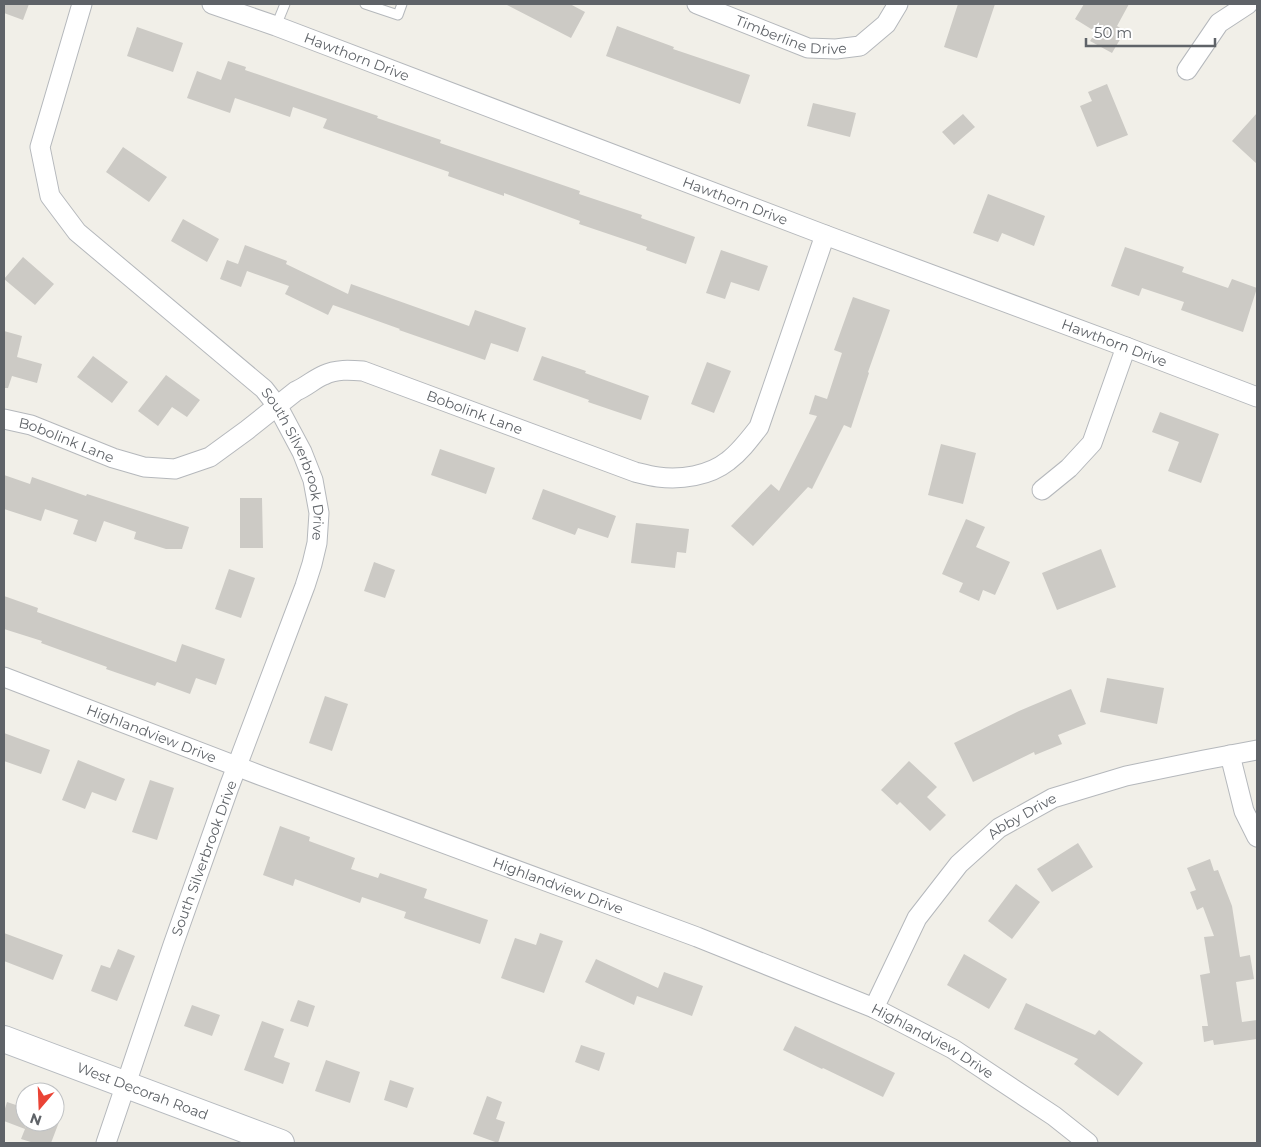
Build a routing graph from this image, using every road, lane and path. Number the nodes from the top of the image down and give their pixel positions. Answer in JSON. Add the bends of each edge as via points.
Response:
{"nodes":[{"id":1,"x":82,"y":4,"type":"edge"},
{"id":2,"x":212,"y":4,"type":"edge"},
{"id":3,"x":285,"y":4,"type":"edge"},
{"id":4,"x":365,"y":4,"type":"edge"},
{"id":5,"x":402,"y":4,"type":"edge"},
{"id":6,"x":697,"y":4,"type":"edge"},
{"id":7,"x":898,"y":4,"type":"edge"},
{"id":8,"x":1248,"y":4,"type":"edge"},
{"id":9,"x":276,"y":26,"type":"junction"},
{"id":10,"x":1187,"y":70,"type":"dead end"},
{"id":11,"x":825,"y":235,"type":"junction"},
{"id":12,"x":1126,"y":346,"type":"junction"},
{"id":13,"x":1257,"y":397,"type":"edge"},
{"id":14,"x":278,"y":407,"type":"junction"},
{"id":15,"x":4,"y":419,"type":"edge"},
{"id":16,"x":1042,"y":490,"type":"dead end"},
{"id":17,"x":4,"y":677,"type":"edge"},
{"id":18,"x":1257,"y":750,"type":"edge"},
{"id":19,"x":1230,"y":755,"type":"junction"},
{"id":20,"x":237,"y":766,"type":"junction"},
{"id":21,"x":1257,"y":837,"type":"edge"},
{"id":22,"x":874,"y":1008,"type":"junction"},
{"id":23,"x":4,"y":1039,"type":"edge"},
{"id":24,"x":126,"y":1086,"type":"junction"},
{"id":25,"x":106,"y":1143,"type":"edge"},
{"id":26,"x":281,"y":1143,"type":"edge"},
{"id":27,"x":1088,"y":1143,"type":"edge"}],
"edges":[{"from":1,"to":14,"type":"street","name":"South Silverbrook Drive","via":[[40,147],[50,196],[77,232],[264,389]]},
{"from":2,"to":9,"type":"street","name":"Hawthorn Drive"},
{"from":3,"to":9,"type":"lane"},
{"from":4,"to":5,"type":"lane","via":[[398,15]]},
{"from":6,"to":7,"type":"street","name":"Timberline Drive","via":[[808,48],[836,49],[860,46],[886,24]]},
{"from":8,"to":10,"type":"street","via":[[1219,23]]},
{"from":9,"to":11,"type":"street","name":"Hawthorn Drive"},
{"from":11,"to":12,"type":"street","name":"Hawthorn Drive"},
{"from":11,"to":14,"type":"street","name":"Bobolink Lane","via":[[759,427],[726,462],[705,473],[658,477],[635,472],[364,371],[343,370],[324,374]]},
{"from":12,"to":13,"type":"street","name":"Hawthorn Drive"},
{"from":12,"to":16,"type":"street","via":[[1092,443]]},
{"from":14,"to":15,"type":"street","name":"Bobolink Lane","via":[[210,457],[176,469],[136,465],[31,425]]},
{"from":14,"to":20,"type":"street","name":"South Silverbrook Drive","via":[[313,480],[319,513],[317,542],[305,586]]},
{"from":17,"to":20,"type":"street","name":"Highlandview Drive"},
{"from":18,"to":19,"type":"street","name":"Abby Drive"},
{"from":19,"to":21,"type":"street","via":[[1244,811]]},
{"from":19,"to":22,"type":"street","name":"Abby Drive","via":[[1126,776],[1053,798],[999,828],[959,864],[917,918]]},
{"from":20,"to":22,"type":"street","name":"Highlandview Drive","via":[[697,937]]},
{"from":20,"to":24,"type":"street","name":"South Silverbrook Drive"},
{"from":22,"to":27,"type":"street","name":"Highlandview Drive","via":[[953,1049],[1054,1116]]},
{"from":23,"to":24,"type":"street","name":"West Decorah Road"},
{"from":24,"to":25,"type":"street","name":"South Silverbrook Drive"},
{"from":24,"to":26,"type":"street","name":"West Decorah Road"}]}
